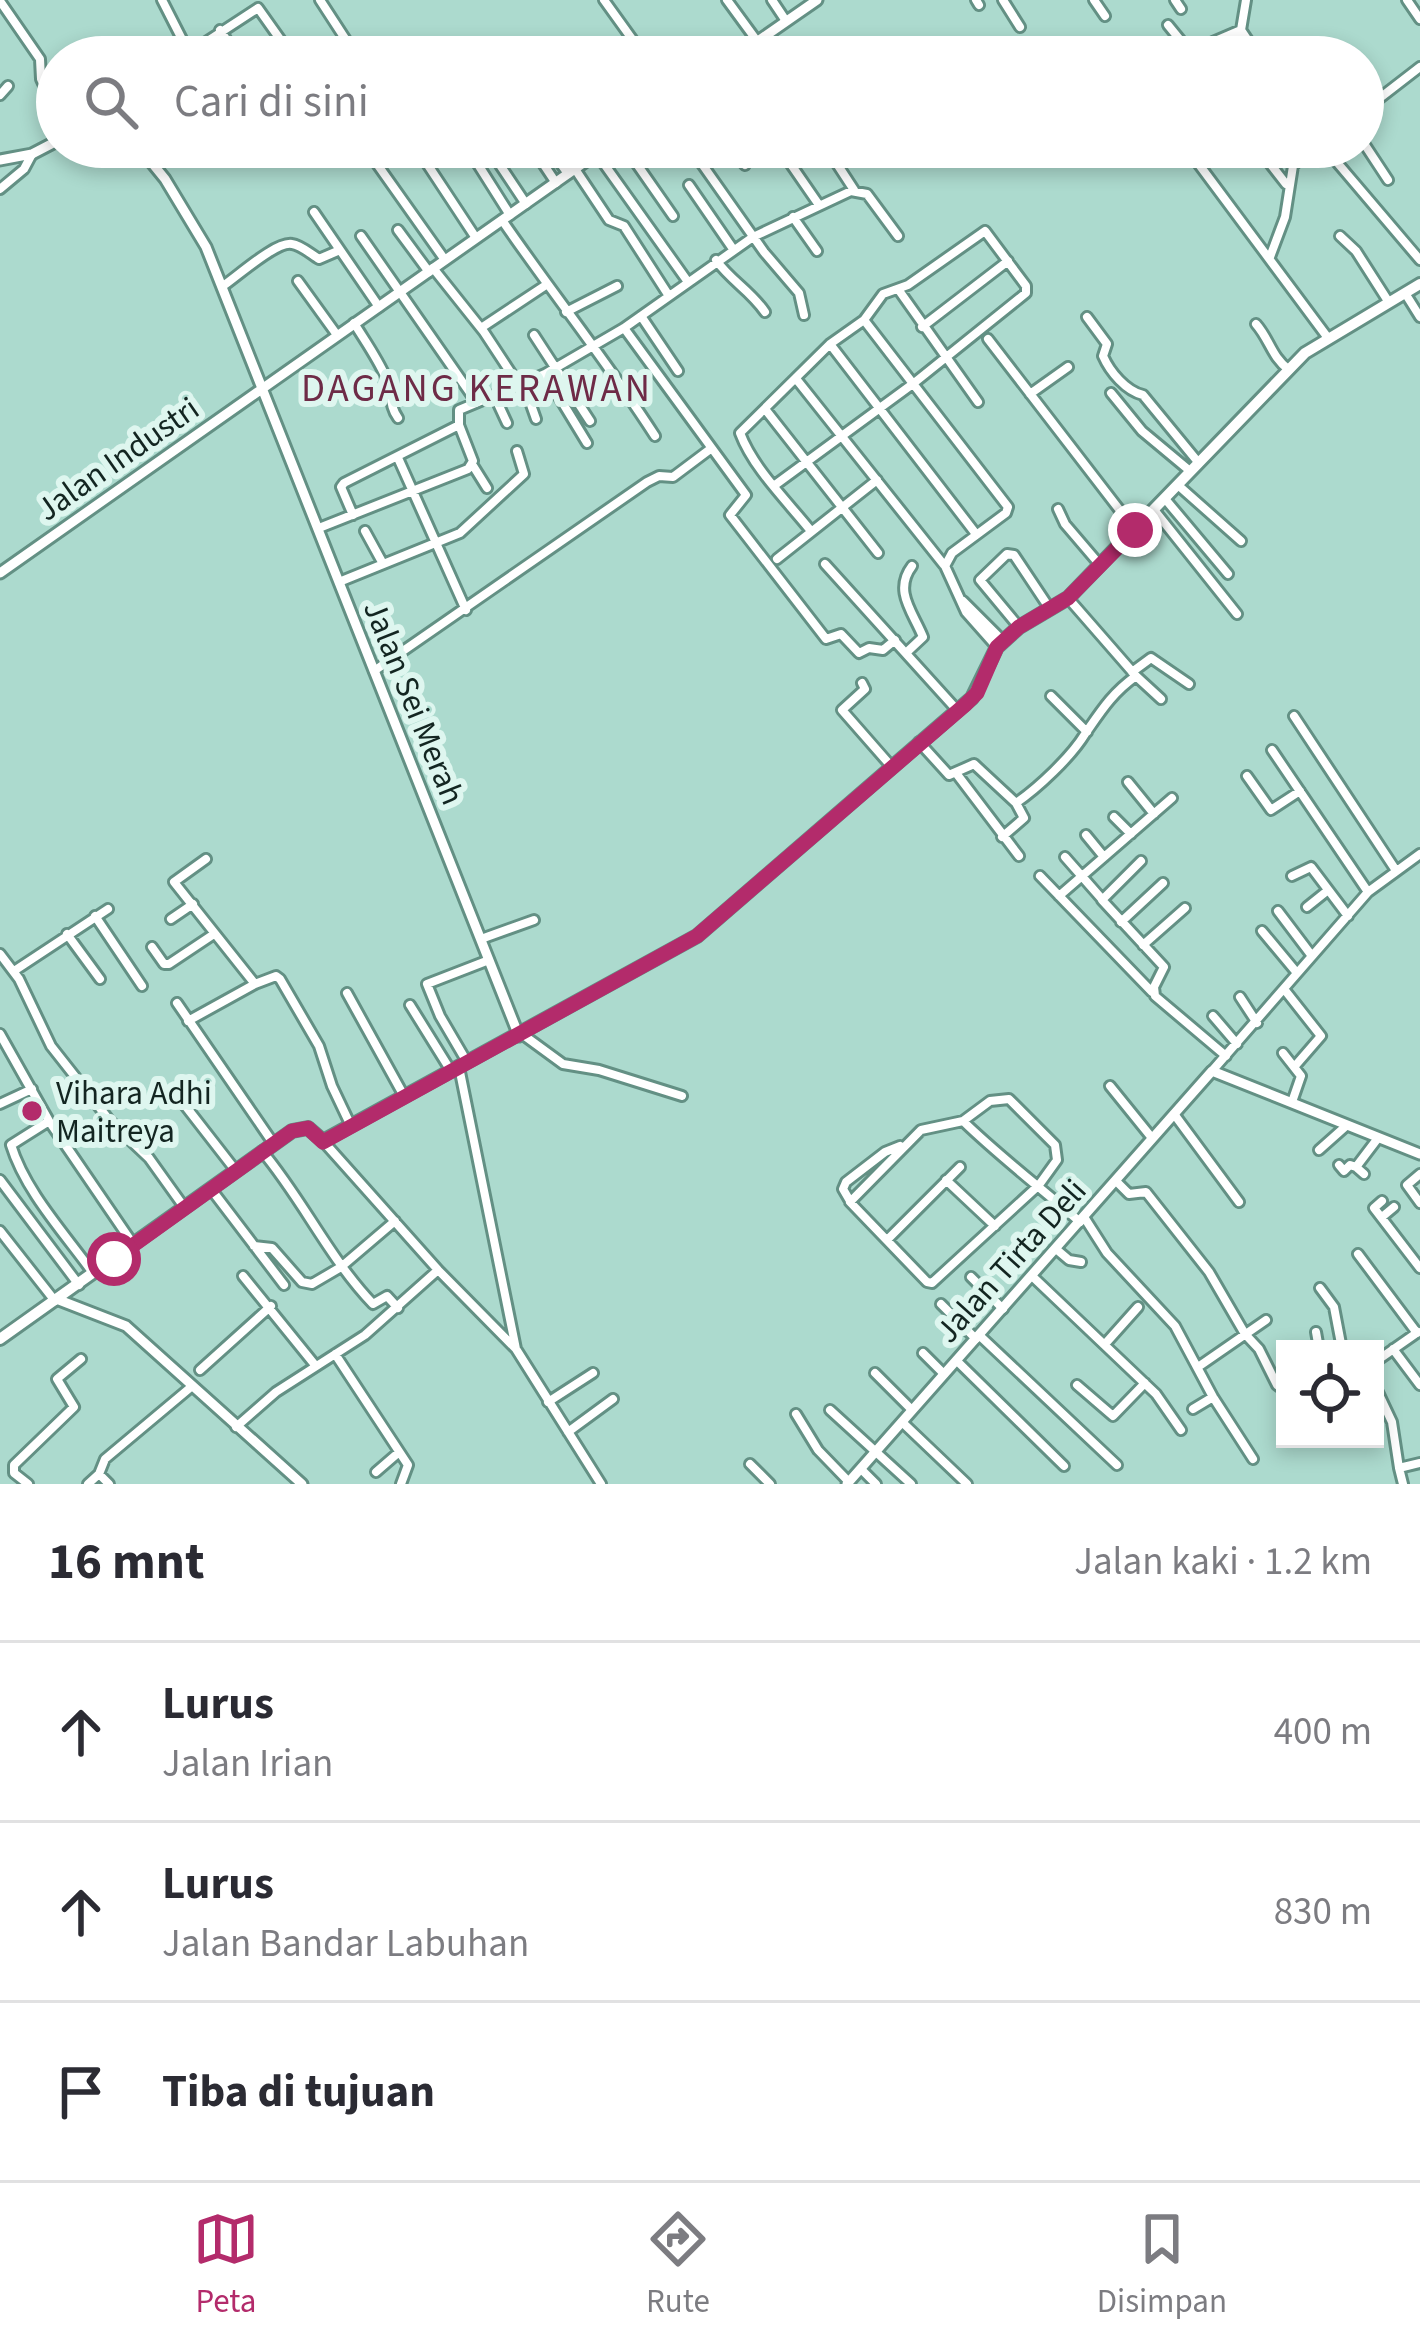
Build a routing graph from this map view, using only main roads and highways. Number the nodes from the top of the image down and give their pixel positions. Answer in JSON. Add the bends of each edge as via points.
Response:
{"nodes":[{"id":1,"x":1420,"y":284,"type":"edge"},
{"id":2,"x":2,"y":1335,"type":"edge"}],
"edges":[{"from":1,"to":2,"type":"main road","via":[[1288,370],[1068,598],[1000,644],[977,693],[697,936],[323,1142],[303,1127],[268,1147]]}]}
